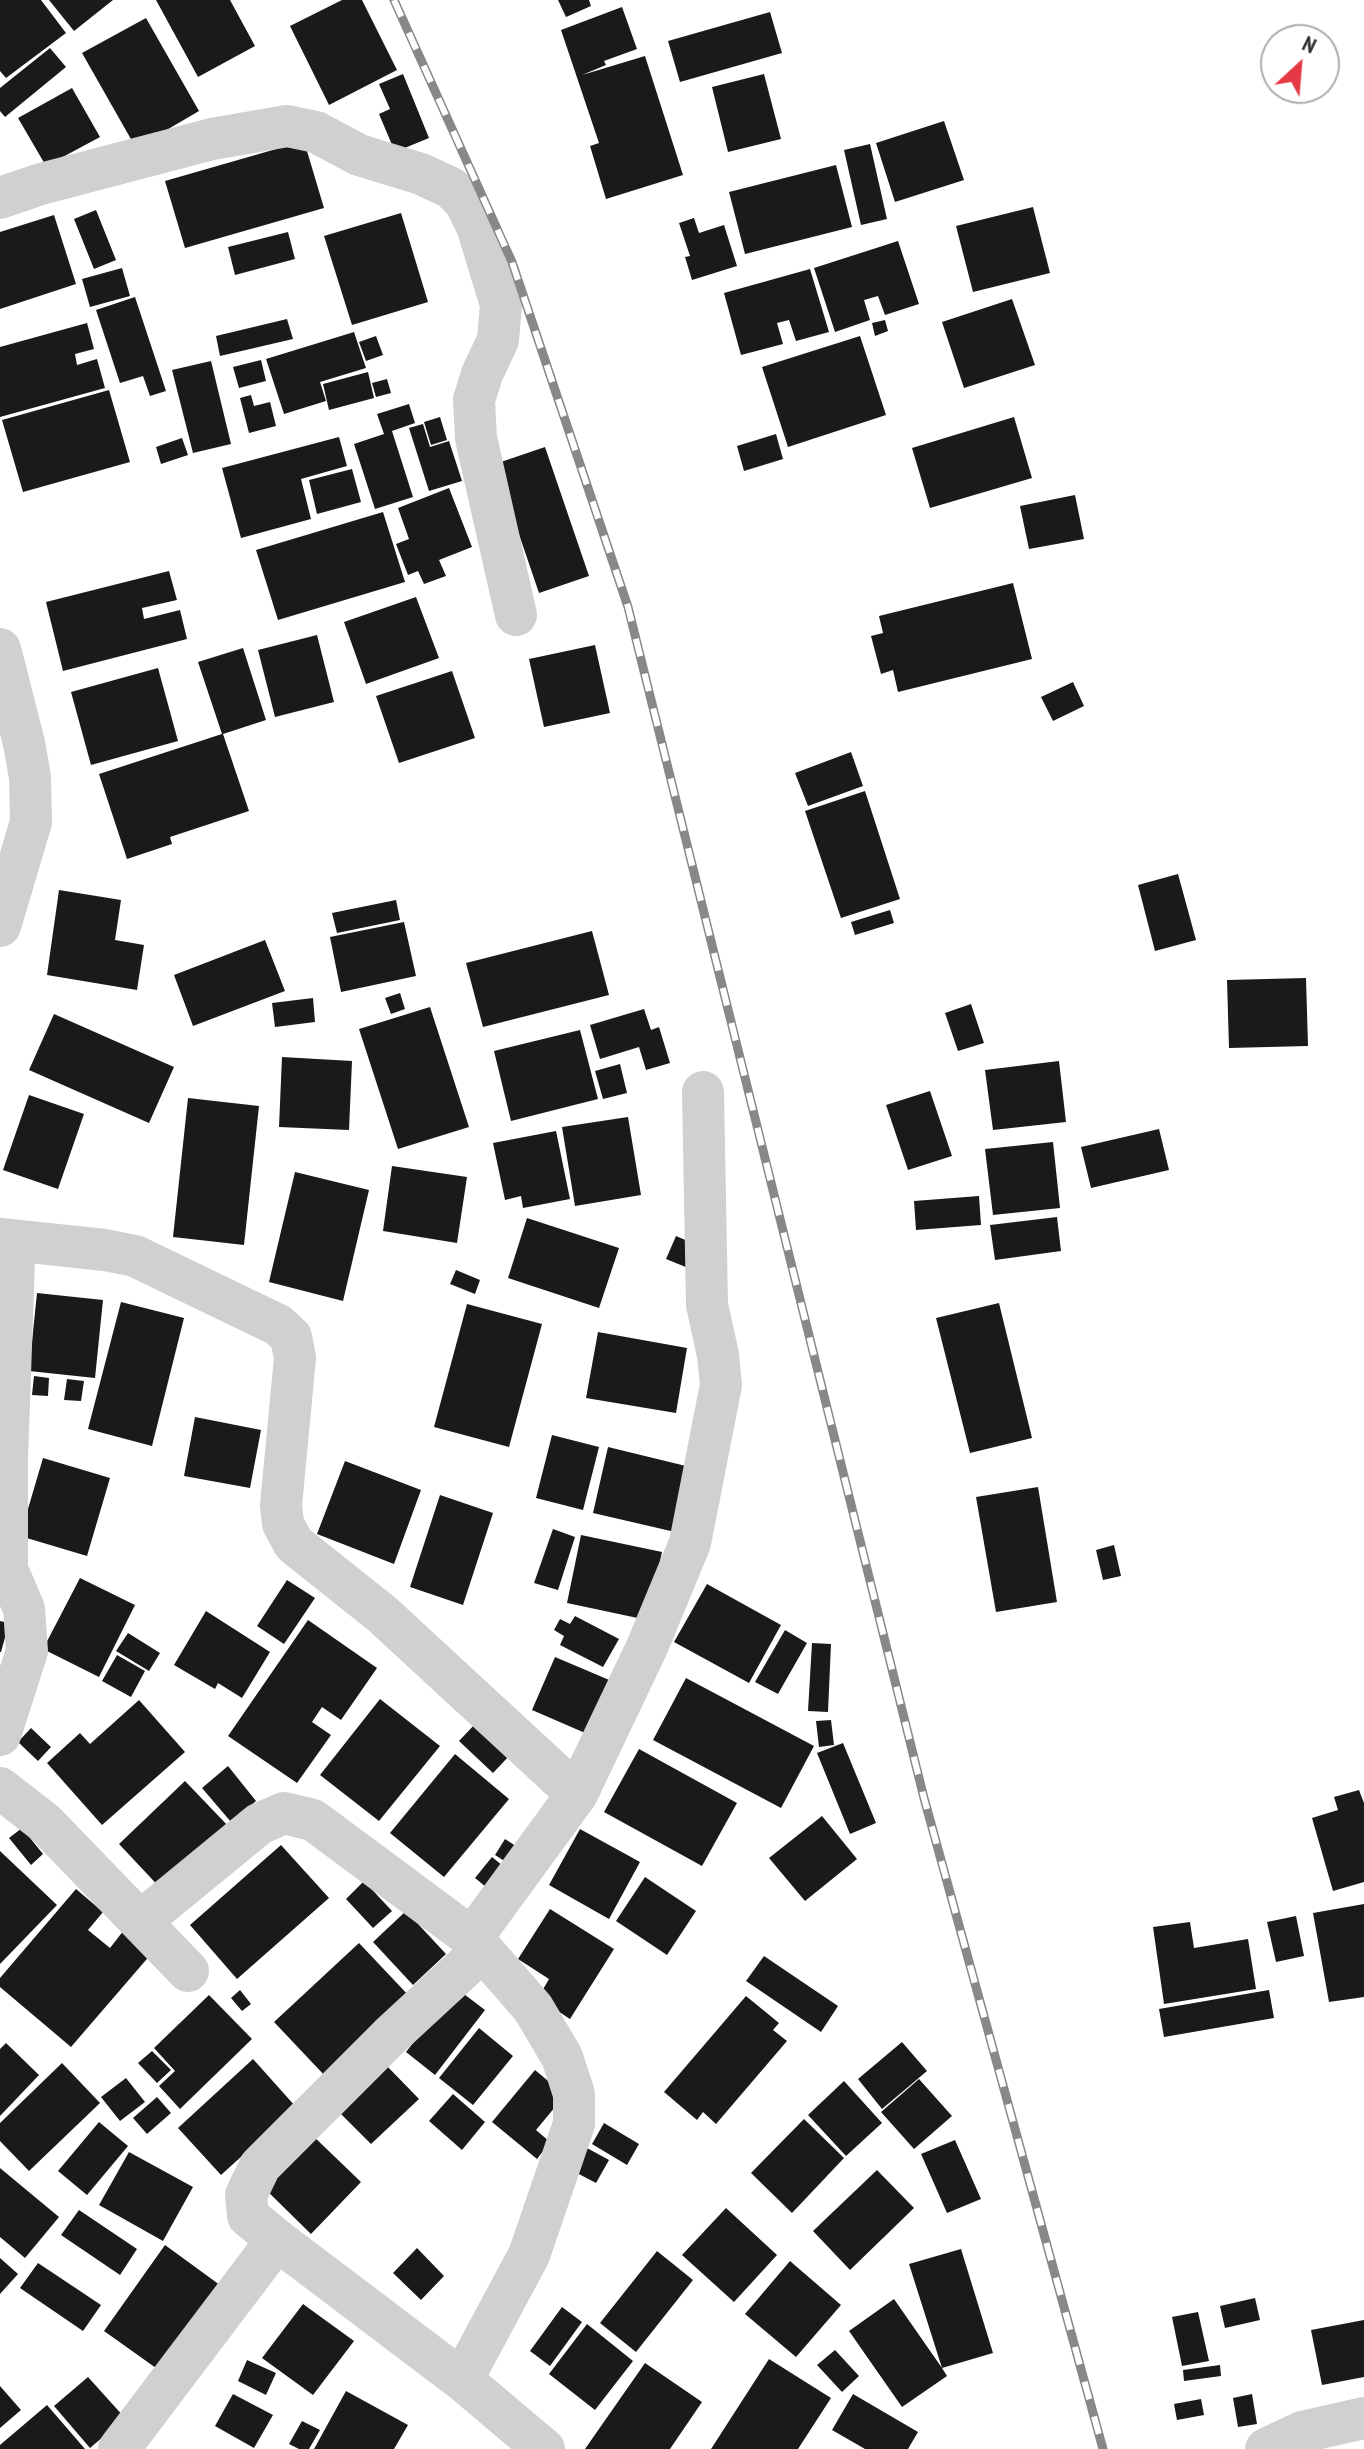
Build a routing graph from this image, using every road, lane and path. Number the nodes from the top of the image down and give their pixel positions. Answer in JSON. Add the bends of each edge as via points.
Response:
{"nodes":[{"id":1,"x":0,"y":198,"type":"edge"},
{"id":2,"x":516,"y":615,"type":"dead end"},
{"id":3,"x":0,"y":649,"type":"edge"},
{"id":4,"x":0,"y":926,"type":"edge"},
{"id":5,"x":703,"y":1092,"type":"dead end"},
{"id":6,"x":0,"y":1241,"type":"edge"},
{"id":7,"x":0,"y":1735,"type":"edge"},
{"id":8,"x":0,"y":1788,"type":"edge"},
{"id":9,"x":577,"y":1794,"type":"junction"},
{"id":10,"x":141,"y":1921,"type":"junction"},
{"id":11,"x":478,"y":1944,"type":"junction"},
{"id":12,"x":188,"y":1971,"type":"dead end"},
{"id":13,"x":277,"y":2240,"type":"junction"},
{"id":14,"x":462,"y":2380,"type":"junction"},
{"id":15,"x":1364,"y":2418,"type":"edge"},
{"id":16,"x":119,"y":2449,"type":"edge"},
{"id":17,"x":544,"y":2449,"type":"edge"},
{"id":18,"x":1266,"y":2449,"type":"edge"}],
"edges":[{"from":1,"to":2,"type":"street","via":[[212,139],[287,126],[316,132],[359,155],[451,188],[477,226],[501,305],[498,340],[474,400],[476,438]]},
{"from":3,"to":4,"type":"street","via":[[24,743],[31,822]]},
{"from":5,"to":9,"type":"street","via":[[707,1305],[721,1385],[717,1415],[690,1543]]},
{"from":6,"to":7,"type":"street","via":[[14,1260],[7,1569],[24,1609],[27,1651]]},
{"from":6,"to":9,"type":"street","via":[[135,1256],[278,1325],[291,1337],[295,1358],[281,1505],[283,1524],[294,1544],[382,1614]]},
{"from":8,"to":10,"type":"street","via":[[45,1823]]},
{"from":9,"to":11,"type":"street"},
{"from":10,"to":11,"type":"street","via":[[259,1824],[284,1813],[313,1820]]},
{"from":10,"to":12,"type":"street"},
{"from":11,"to":13,"type":"street","via":[[260,2166],[246,2195],[248,2216]]},
{"from":11,"to":14,"type":"street","via":[[533,2008],[562,2057],[574,2094],[574,2124],[529,2255]]},
{"from":13,"to":14,"type":"street"},
{"from":13,"to":16,"type":"street"},
{"from":14,"to":17,"type":"street"},
{"from":15,"to":18,"type":"street","via":[[1302,2432]]}]}
